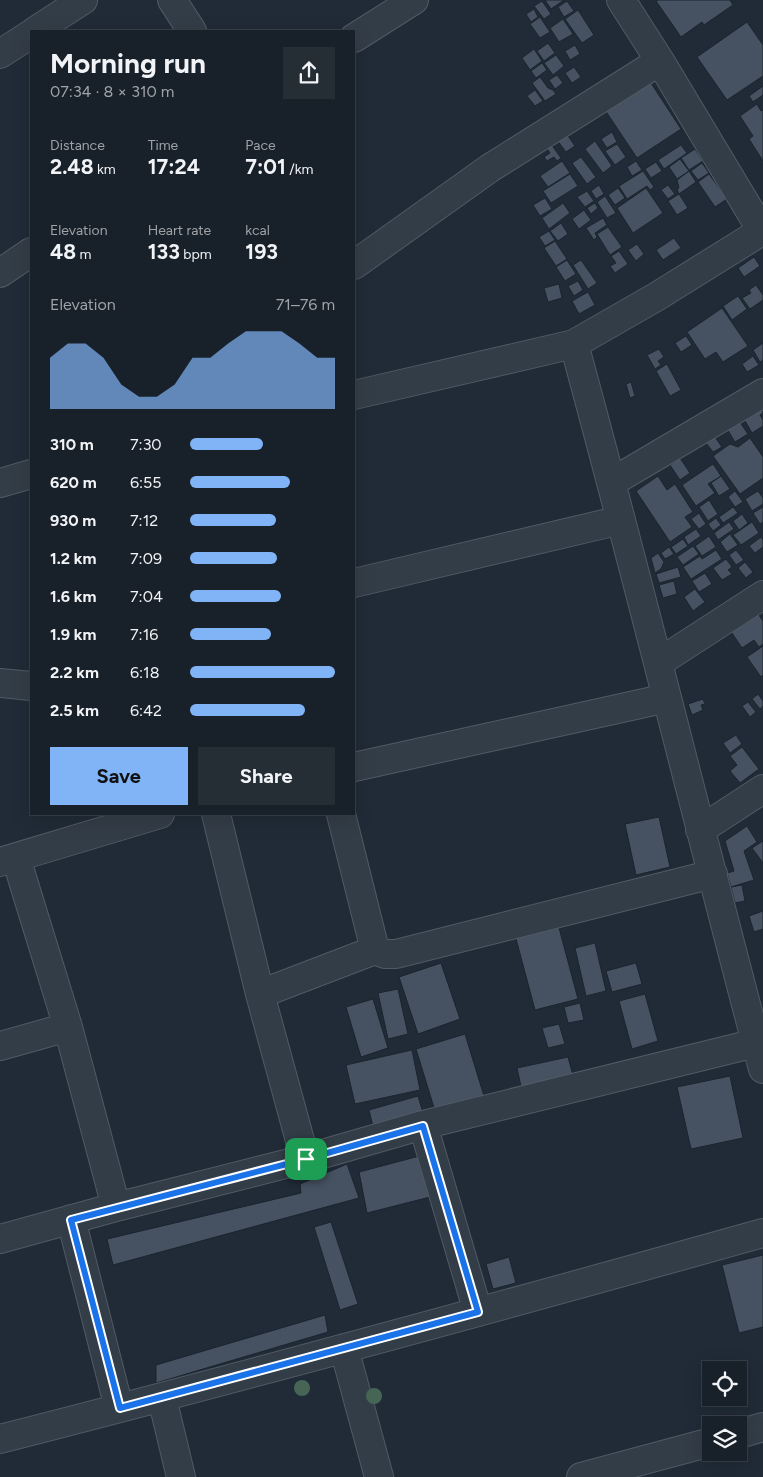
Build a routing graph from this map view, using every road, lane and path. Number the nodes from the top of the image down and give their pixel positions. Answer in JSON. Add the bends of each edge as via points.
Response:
{"nodes":[{"id":1,"x":83,"y":0,"type":"edge"},
{"id":2,"x":172,"y":0,"type":"edge"},
{"id":3,"x":414,"y":0,"type":"edge"},
{"id":4,"x":621,"y":0,"type":"edge"},
{"id":5,"x":37,"y":30,"type":"edge"},
{"id":6,"x":191,"y":30,"type":"edge"},
{"id":7,"x":30,"y":35,"type":"edge"},
{"id":8,"x":355,"y":37,"type":"edge"},
{"id":9,"x":0,"y":54,"type":"edge"},
{"id":10,"x":660,"y":61,"type":"junction"},
{"id":11,"x":762,"y":232,"type":"edge"},
{"id":12,"x":30,"y":253,"type":"edge"},
{"id":13,"x":355,"y":264,"type":"edge"},
{"id":14,"x":0,"y":273,"type":"edge"},
{"id":15,"x":574,"y":344,"type":"junction"},
{"id":16,"x":763,"y":393,"type":"edge"},
{"id":17,"x":355,"y":395,"type":"edge"},
{"id":18,"x":30,"y":474,"type":"edge"},
{"id":19,"x":612,"y":482,"type":"junction"},
{"id":20,"x":0,"y":483,"type":"edge"},
{"id":21,"x":621,"y":520,"type":"junction"},
{"id":22,"x":355,"y":583,"type":"edge"},
{"id":23,"x":763,"y":595,"type":"edge"},
{"id":24,"x":658,"y":663,"type":"junction"},
{"id":25,"x":0,"y":683,"type":"edge"},
{"id":26,"x":30,"y":686,"type":"edge"},
{"id":27,"x":667,"y":698,"type":"junction"},
{"id":28,"x":355,"y":767,"type":"edge"},
{"id":29,"x":763,"y":789,"type":"edge"},
{"id":30,"x":153,"y":815,"type":"edge"},
{"id":31,"x":216,"y":815,"type":"edge"},
{"id":32,"x":340,"y":815,"type":"edge"},
{"id":33,"x":93,"y":824,"type":"edge"},
{"id":34,"x":700,"y":830,"type":"junction"},
{"id":35,"x":8,"y":860,"type":"edge"},
{"id":36,"x":713,"y":874,"type":"junction"},
{"id":37,"x":375,"y":950,"type":"junction"},
{"id":38,"x":260,"y":994,"type":"junction"},
{"id":39,"x":755,"y":999,"type":"edge"},
{"id":40,"x":68,"y":1027,"type":"junction"},
{"id":41,"x":756,"y":1043,"type":"junction"},
{"id":42,"x":0,"y":1046,"type":"edge"},
{"id":43,"x":763,"y":1069,"type":"edge"},
{"id":44,"x":423,"y":1126,"type":"junction"},
{"id":45,"x":306,"y":1159,"type":"junction"},
{"id":46,"x":116,"y":1207,"type":"junction"},
{"id":47,"x":71,"y":1220,"type":"junction"},
{"id":48,"x":763,"y":1233,"type":"edge"},
{"id":49,"x":0,"y":1239,"type":"edge"},
{"id":50,"x":478,"y":1312,"type":"junction"},
{"id":51,"x":344,"y":1348,"type":"junction"},
{"id":52,"x":162,"y":1398,"type":"junction"},
{"id":53,"x":120,"y":1408,"type":"junction"},
{"id":54,"x":763,"y":1428,"type":"edge"},
{"id":55,"x":747,"y":1432,"type":"edge"},
{"id":56,"x":0,"y":1439,"type":"edge"},
{"id":57,"x":702,"y":1444,"type":"edge"},
{"id":58,"x":181,"y":1477,"type":"edge"},
{"id":59,"x":379,"y":1477,"type":"edge"},
{"id":60,"x":580,"y":1477,"type":"edge"}],
"edges":[{"from":1,"to":5,"type":"street"},
{"from":2,"to":6,"type":"street"},
{"from":3,"to":8,"type":"street"},
{"from":4,"to":10,"type":"street"},
{"from":7,"to":9,"type":"street"},
{"from":10,"to":11,"type":"street"},
{"from":10,"to":13,"type":"street","via":[[490,168]]},
{"from":11,"to":15,"type":"street"},
{"from":12,"to":14,"type":"street"},
{"from":15,"to":17,"type":"street"},
{"from":15,"to":19,"type":"street"},
{"from":16,"to":19,"type":"street"},
{"from":18,"to":20,"type":"street"},
{"from":19,"to":21,"type":"street"},
{"from":21,"to":22,"type":"street"},
{"from":21,"to":24,"type":"street"},
{"from":23,"to":24,"type":"street"},
{"from":24,"to":27,"type":"street"},
{"from":25,"to":26,"type":"street"},
{"from":27,"to":28,"type":"street"},
{"from":27,"to":34,"type":"street"},
{"from":29,"to":34,"type":"street"},
{"from":30,"to":33,"type":"street"},
{"from":31,"to":38,"type":"street"},
{"from":32,"to":37,"type":"street"},
{"from":33,"to":35,"type":"street"},
{"from":34,"to":36,"type":"street"},
{"from":35,"to":40,"type":"street"},
{"from":36,"to":37,"type":"street","via":[[396,954]]},
{"from":36,"to":39,"type":"street"},
{"from":37,"to":38,"type":"street"},
{"from":38,"to":45,"type":"street"},
{"from":39,"to":41,"type":"street"},
{"from":40,"to":42,"type":"street"},
{"from":40,"to":46,"type":"street"},
{"from":41,"to":43,"type":"street"},
{"from":41,"to":44,"type":"street"},
{"from":44,"to":45,"type":"street"},
{"from":44,"to":50,"type":"street"},
{"from":45,"to":46,"type":"street"},
{"from":46,"to":47,"type":"street"},
{"from":47,"to":49,"type":"street"},
{"from":47,"to":53,"type":"street"},
{"from":48,"to":50,"type":"street"},
{"from":50,"to":51,"type":"street"},
{"from":51,"to":52,"type":"street"},
{"from":51,"to":59,"type":"street"},
{"from":52,"to":53,"type":"street"},
{"from":52,"to":58,"type":"street"},
{"from":53,"to":56,"type":"street"},
{"from":54,"to":55,"type":"street"},
{"from":57,"to":60,"type":"street"}]}
